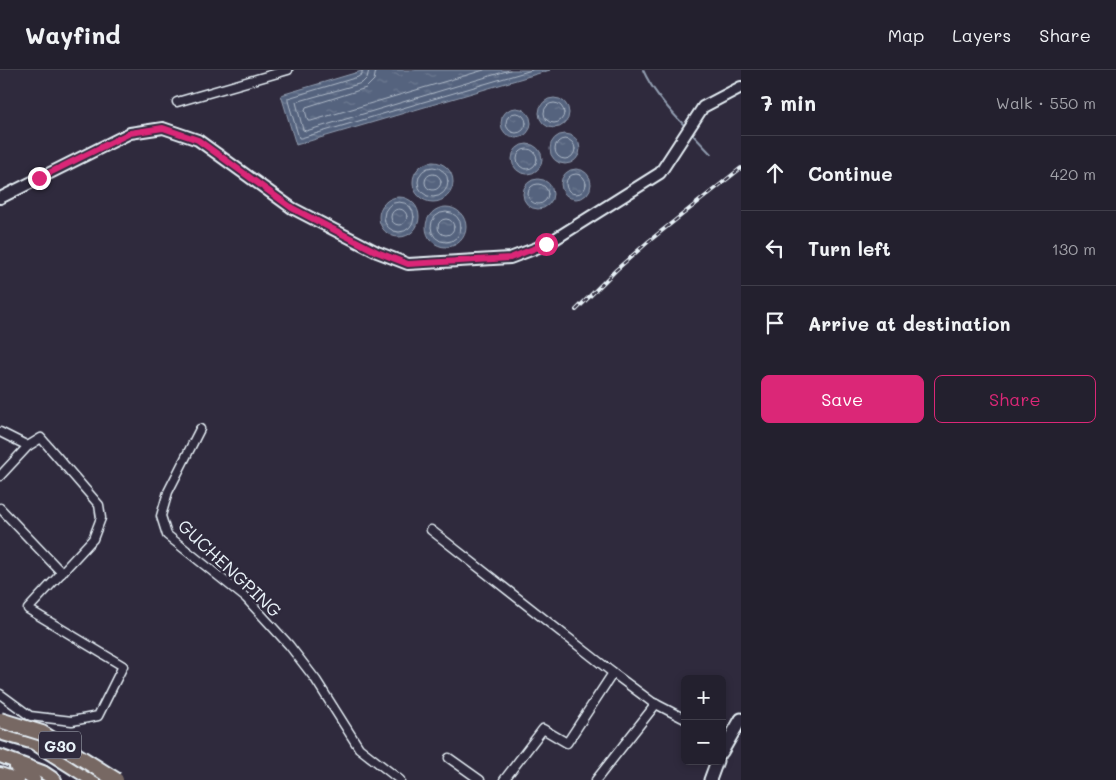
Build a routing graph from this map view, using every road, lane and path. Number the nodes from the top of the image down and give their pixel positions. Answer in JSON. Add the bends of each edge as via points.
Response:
{"nodes":[{"id":1,"x":288,"y":70,"type":"edge"},
{"id":2,"x":741,"y":87,"type":"edge"},
{"id":3,"x":177,"y":102,"type":"dead end"},
{"id":4,"x":0,"y":198,"type":"edge"},
{"id":5,"x":200,"y":429,"type":"dead end"},
{"id":6,"x":0,"y":432,"type":"edge"},
{"id":7,"x":28,"y":446,"type":"junction"},
{"id":8,"x":0,"y":476,"type":"edge"},
{"id":9,"x":0,"y":508,"type":"edge"},
{"id":10,"x":431,"y":530,"type":"dead end"},
{"id":11,"x":62,"y":573,"type":"junction"},
{"id":12,"x":613,"y":673,"type":"junction"},
{"id":13,"x":0,"y":694,"type":"edge"},
{"id":14,"x":656,"y":704,"type":"junction"},
{"id":15,"x":681,"y":717,"type":"edge"},
{"id":16,"x":0,"y":720,"type":"edge"},
{"id":17,"x":741,"y":720,"type":"edge"},
{"id":18,"x":0,"y":732,"type":"edge"},
{"id":19,"x":726,"y":738,"type":"edge"},
{"id":20,"x":0,"y":756,"type":"edge"},
{"id":21,"x":449,"y":758,"type":"dead end"},
{"id":22,"x":0,"y":761,"type":"edge"},
{"id":23,"x":716,"y":765,"type":"edge"},
{"id":24,"x":0,"y":774,"type":"edge"},
{"id":25,"x":18,"y":780,"type":"edge"},
{"id":26,"x":34,"y":780,"type":"edge"},
{"id":27,"x":54,"y":780,"type":"edge"},
{"id":28,"x":94,"y":780,"type":"edge"},
{"id":29,"x":116,"y":780,"type":"edge"},
{"id":30,"x":400,"y":780,"type":"edge"},
{"id":31,"x":480,"y":780,"type":"edge"},
{"id":32,"x":504,"y":780,"type":"edge"},
{"id":33,"x":596,"y":780,"type":"edge"},
{"id":34,"x":710,"y":780,"type":"edge"}],
"edges":[{"from":1,"to":3,"type":"street"},
{"from":2,"to":4,"type":"street","via":[[703,107],[660,173],[546,244],[510,258],[408,264],[377,252],[292,208],[198,140],[163,128],[130,133]]},
{"from":5,"to":30,"type":"street","name":"GUCHENGPING","via":[[168,492],[161,516],[167,535],[246,598],[316,680],[359,748]]},
{"from":6,"to":7,"type":"street"},
{"from":7,"to":8,"type":"street"},
{"from":7,"to":11,"type":"street","via":[[41,438],[99,505],[101,518],[93,539]]},
{"from":9,"to":11,"type":"street"},
{"from":10,"to":12,"type":"street"},
{"from":11,"to":13,"type":"street","via":[[28,609],[123,666],[98,716],[72,721],[30,716]]},
{"from":12,"to":14,"type":"street"},
{"from":12,"to":32,"type":"street","via":[[567,743],[543,729]]},
{"from":14,"to":15,"type":"street"},
{"from":14,"to":33,"type":"street"},
{"from":16,"to":29,"type":"highway","number":"G30","bridge":true,"via":[[42,733]]},
{"from":17,"to":19,"type":"main road"},
{"from":18,"to":28,"type":"highway","number":"G30","via":[[34,742]]},
{"from":20,"to":27,"type":"highway","via":[[44,772]]},
{"from":21,"to":31,"type":"street"},
{"from":22,"to":26,"type":"highway"},
{"from":23,"to":34,"type":"main road"},
{"from":24,"to":25,"type":"highway"}]}
